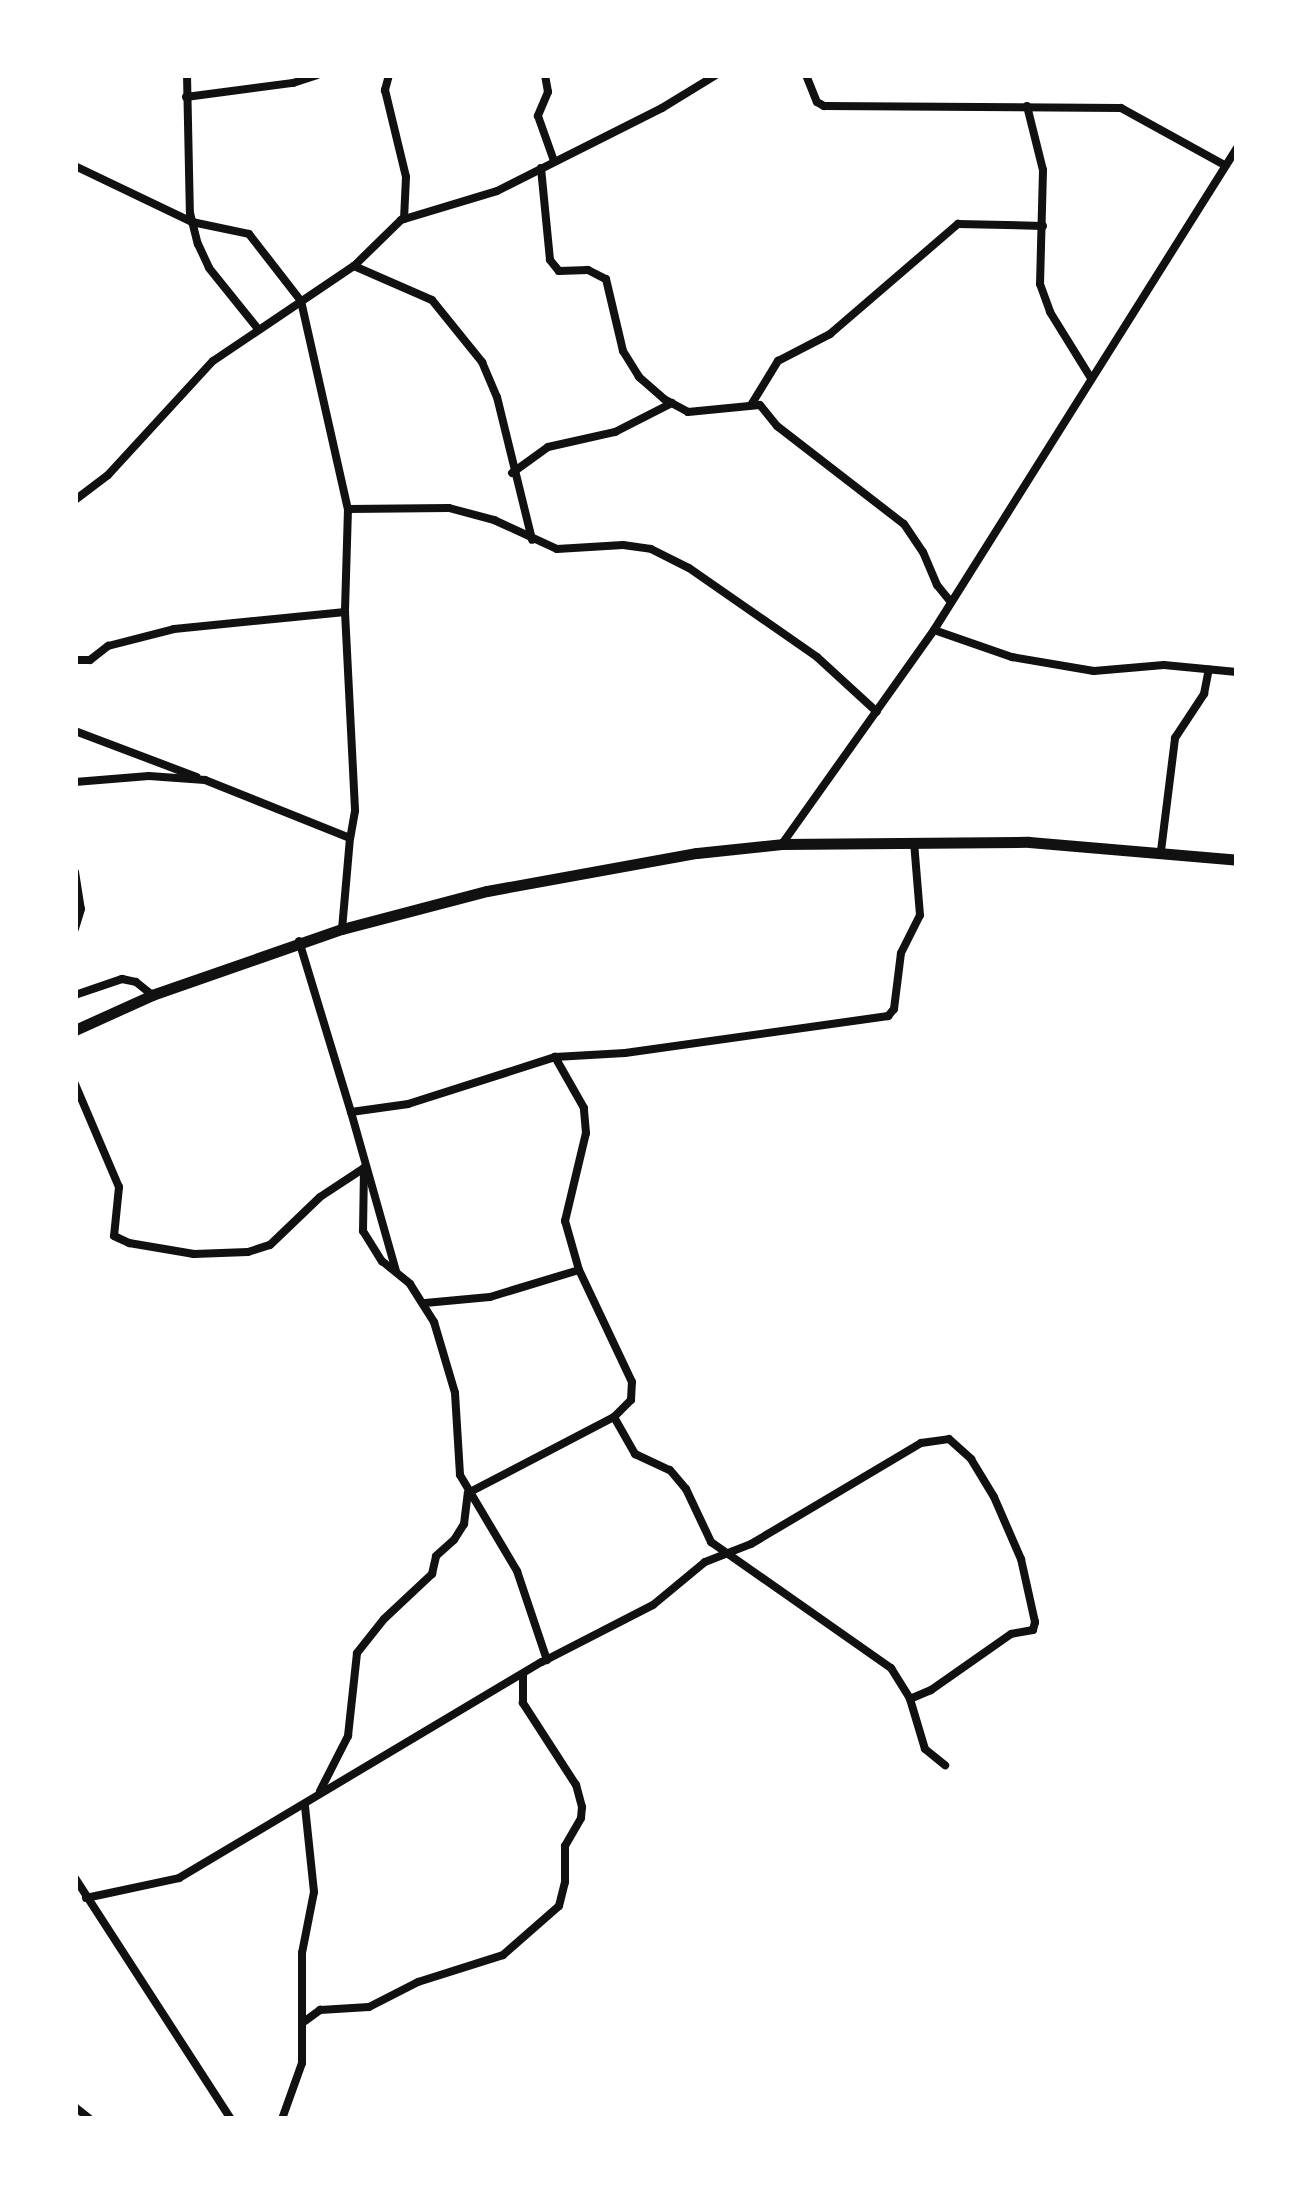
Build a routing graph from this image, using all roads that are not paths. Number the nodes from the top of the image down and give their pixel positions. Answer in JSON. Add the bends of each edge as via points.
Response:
{"nodes":[{"id":1,"x":187,"y":75,"type":"edge"},
{"id":2,"x":253,"y":75,"type":"edge"},
{"id":3,"x":316,"y":75,"type":"edge"},
{"id":4,"x":388,"y":75,"type":"edge"},
{"id":5,"x":545,"y":75,"type":"edge"},
{"id":6,"x":716,"y":75,"type":"edge"},
{"id":7,"x":806,"y":75,"type":"edge"},
{"id":8,"x":255,"y":88,"type":"junction"},
{"id":9,"x":186,"y":97,"type":"junction"},
{"id":10,"x":1027,"y":106,"type":"junction"},
{"id":11,"x":1237,"y":148,"type":"edge"},
{"id":12,"x":554,"y":161,"type":"junction"},
{"id":13,"x":1224,"y":164,"type":"junction"},
{"id":14,"x":75,"y":166,"type":"edge"},
{"id":15,"x":541,"y":168,"type":"junction"},
{"id":16,"x":404,"y":219,"type":"junction"},
{"id":17,"x":192,"y":222,"type":"junction"},
{"id":18,"x":1043,"y":226,"type":"junction"},
{"id":19,"x":354,"y":266,"type":"junction"},
{"id":20,"x":301,"y":301,"type":"junction"},
{"id":21,"x":258,"y":328,"type":"junction"},
{"id":22,"x":1091,"y":378,"type":"junction"},
{"id":23,"x":672,"y":403,"type":"junction"},
{"id":24,"x":751,"y":405,"type":"junction"},
{"id":25,"x":512,"y":473,"type":"junction"},
{"id":26,"x":75,"y":500,"type":"edge"},
{"id":27,"x":348,"y":509,"type":"junction"},
{"id":28,"x":532,"y":540,"type":"junction"},
{"id":29,"x":952,"y":602,"type":"junction"},
{"id":30,"x":345,"y":612,"type":"junction"},
{"id":31,"x":934,"y":630,"type":"junction"},
{"id":32,"x":75,"y":660,"type":"edge"},
{"id":33,"x":1209,"y":669,"type":"junction"},
{"id":34,"x":1237,"y":672,"type":"edge"},
{"id":35,"x":878,"y":712,"type":"junction"},
{"id":36,"x":75,"y":732,"type":"edge"},
{"id":37,"x":205,"y":780,"type":"junction"},
{"id":38,"x":75,"y":782,"type":"edge"},
{"id":39,"x":350,"y":838,"type":"junction"},
{"id":40,"x":914,"y":842,"type":"junction"},
{"id":41,"x":782,"y":844,"type":"junction"},
{"id":42,"x":1161,"y":852,"type":"junction"},
{"id":43,"x":1237,"y":860,"type":"edge"},
{"id":44,"x":75,"y":872,"type":"edge"},
{"id":45,"x":75,"y":928,"type":"edge"},
{"id":46,"x":342,"y":928,"type":"junction"},
{"id":47,"x":299,"y":942,"type":"junction"},
{"id":48,"x":75,"y":994,"type":"edge"},
{"id":49,"x":152,"y":995,"type":"junction"},
{"id":50,"x":75,"y":1030,"type":"edge"},
{"id":51,"x":554,"y":1056,"type":"junction"},
{"id":52,"x":75,"y":1084,"type":"edge"},
{"id":53,"x":350,"y":1112,"type":"junction"},
{"id":54,"x":364,"y":1168,"type":"junction"},
{"id":55,"x":579,"y":1270,"type":"junction"},
{"id":56,"x":396,"y":1272,"type":"junction"},
{"id":57,"x":424,"y":1303,"type":"junction"},
{"id":58,"x":614,"y":1417,"type":"junction"},
{"id":59,"x":468,"y":1493,"type":"junction"},
{"id":60,"x":728,"y":1553,"type":"junction"},
{"id":61,"x":546,"y":1660,"type":"junction"},
{"id":62,"x":524,"y":1674,"type":"junction"},
{"id":63,"x":910,"y":1699,"type":"junction"},
{"id":64,"x":946,"y":1765,"type":"dead end"},
{"id":65,"x":320,"y":1792,"type":"junction"},
{"id":66,"x":305,"y":1806,"type":"junction"},
{"id":67,"x":75,"y":1878,"type":"edge"},
{"id":68,"x":86,"y":1898,"type":"junction"},
{"id":69,"x":304,"y":2022,"type":"junction"},
{"id":70,"x":75,"y":2107,"type":"edge"},
{"id":71,"x":90,"y":2119,"type":"edge"},
{"id":72,"x":231,"y":2119,"type":"edge"},
{"id":73,"x":282,"y":2119,"type":"edge"}],
"edges":[{"from":1,"to":9,"type":"street"},
{"from":2,"to":8,"type":"street"},
{"from":3,"to":8,"type":"street"},
{"from":4,"to":16,"type":"street","via":[[385,90],[406,177]]},
{"from":5,"to":12,"type":"street","via":[[548,92],[538,116]]},
{"from":6,"to":12,"type":"street"},
{"from":7,"to":10,"type":"street","via":[[824,106]]},
{"from":8,"to":9,"type":"street"},
{"from":9,"to":17,"type":"street"},
{"from":10,"to":13,"type":"street","via":[[1121,108]]},
{"from":10,"to":18,"type":"street","via":[[1043,170]]},
{"from":11,"to":13,"type":"street"},
{"from":12,"to":15,"type":"street"},
{"from":13,"to":22,"type":"street"},
{"from":14,"to":17,"type":"street"},
{"from":15,"to":16,"type":"street","via":[[497,191]]},
{"from":15,"to":23,"type":"street","via":[[550,260],[559,271],[588,270],[606,279],[623,351],[639,377]]},
{"from":16,"to":19,"type":"street"},
{"from":17,"to":20,"type":"street","via":[[249,234]]},
{"from":17,"to":21,"type":"street","via":[[210,268]]},
{"from":18,"to":22,"type":"street","via":[[1040,284]]},
{"from":18,"to":24,"type":"street","via":[[958,224],[830,334],[778,361]]},
{"from":19,"to":20,"type":"street"},
{"from":19,"to":25,"type":"street","via":[[418,292],[460,332],[497,397]]},
{"from":20,"to":21,"type":"street"},
{"from":20,"to":27,"type":"street"},
{"from":21,"to":26,"type":"street","via":[[213,361],[108,476]]},
{"from":22,"to":29,"type":"street"},
{"from":23,"to":24,"type":"street","via":[[704,414]]},
{"from":23,"to":25,"type":"street","via":[[615,432],[548,447]]},
{"from":24,"to":29,"type":"street","via":[[760,405],[777,426],[904,524]]},
{"from":25,"to":28,"type":"street"},
{"from":27,"to":28,"type":"street","via":[[448,508],[494,520]]},
{"from":27,"to":30,"type":"street"},
{"from":28,"to":35,"type":"street","via":[[557,549],[623,545],[668,556],[818,657]]},
{"from":29,"to":31,"type":"street"},
{"from":30,"to":32,"type":"street","via":[[174,629]]},
{"from":30,"to":39,"type":"street","via":[[356,811]]},
{"from":31,"to":33,"type":"street","via":[[1012,657],[1094,671]]},
{"from":31,"to":35,"type":"street"},
{"from":33,"to":34,"type":"street"},
{"from":33,"to":42,"type":"street","via":[[1204,694],[1175,738]]},
{"from":35,"to":41,"type":"street"},
{"from":36,"to":37,"type":"street"},
{"from":37,"to":38,"type":"street"},
{"from":37,"to":39,"type":"street"},
{"from":39,"to":46,"type":"street"},
{"from":40,"to":41,"type":"main road"},
{"from":40,"to":42,"type":"main road"},
{"from":40,"to":51,"type":"street","via":[[920,915],[901,953],[888,1016],[625,1053]]},
{"from":41,"to":46,"type":"main road","via":[[586,870]]},
{"from":42,"to":43,"type":"main road"},
{"from":44,"to":45,"type":"street","via":[[81,909]]},
{"from":46,"to":47,"type":"main road"},
{"from":47,"to":49,"type":"main road"},
{"from":47,"to":53,"type":"street"},
{"from":48,"to":49,"type":"street","via":[[122,979]]},
{"from":49,"to":50,"type":"main road"},
{"from":51,"to":53,"type":"street","via":[[424,1100]]},
{"from":51,"to":55,"type":"street","via":[[584,1108],[586,1132],[565,1220]]},
{"from":52,"to":54,"type":"street","via":[[119,1187],[114,1236],[130,1243],[194,1254],[270,1245],[320,1197]]},
{"from":53,"to":54,"type":"street"},
{"from":54,"to":56,"type":"street"},
{"from":54,"to":56,"type":"street","via":[[363,1231]]},
{"from":55,"to":57,"type":"street","via":[[490,1297]]},
{"from":55,"to":58,"type":"street","via":[[632,1382],[631,1400]]},
{"from":56,"to":57,"type":"street"},
{"from":57,"to":59,"type":"street","via":[[446,1352],[457,1464]]},
{"from":58,"to":59,"type":"street"},
{"from":58,"to":60,"type":"street","via":[[636,1454],[670,1470],[686,1489],[704,1535]]},
{"from":59,"to":61,"type":"street","via":[[517,1572]]},
{"from":59,"to":65,"type":"street","via":[[464,1524],[436,1556],[432,1574],[357,1653],[348,1736]]},
{"from":60,"to":61,"type":"street","via":[[705,1562],[654,1604]]},
{"from":60,"to":63,"type":"street","via":[[891,1668]]},
{"from":60,"to":63,"type":"street","via":[[921,1443],[940,1438],[960,1446],[994,1498],[1021,1559],[1036,1622],[1034,1630],[1010,1634]]},
{"from":61,"to":62,"type":"street"},
{"from":62,"to":65,"type":"street"},
{"from":62,"to":69,"type":"street","via":[[523,1703],[576,1786],[582,1807],[564,1846],[559,1906],[503,1955],[439,1974],[369,2007],[320,2010]]},
{"from":63,"to":64,"type":"street","via":[[925,1749]]},
{"from":65,"to":66,"type":"street"},
{"from":66,"to":68,"type":"street","via":[[179,1878]]},
{"from":66,"to":69,"type":"street","via":[[314,1892],[302,1952]]},
{"from":67,"to":68,"type":"street"},
{"from":68,"to":72,"type":"street"},
{"from":69,"to":73,"type":"street","via":[[302,2063]]},
{"from":70,"to":71,"type":"street"}]}
